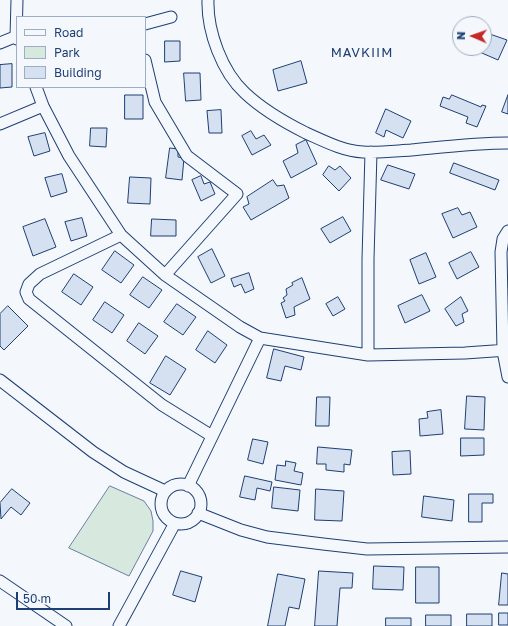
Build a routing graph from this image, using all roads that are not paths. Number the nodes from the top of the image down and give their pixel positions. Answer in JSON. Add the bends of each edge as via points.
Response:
{"nodes":[{"id":1,"x":17,"y":0,"type":"edge"},
{"id":2,"x":208,"y":0,"type":"edge"},
{"id":3,"x":17,"y":16,"type":"edge"},
{"id":4,"x":171,"y":17,"type":"dead end"},
{"id":5,"x":146,"y":24,"type":"edge"},
{"id":6,"x":16,"y":37,"type":"edge"},
{"id":7,"x":0,"y":43,"type":"edge"},
{"id":8,"x":146,"y":64,"type":"edge"},
{"id":9,"x":36,"y":88,"type":"edge"},
{"id":10,"x":43,"y":106,"type":"junction"},
{"id":11,"x":0,"y":124,"type":"edge"},
{"id":12,"x":508,"y":143,"type":"edge"},
{"id":13,"x":371,"y":152,"type":"junction"},
{"id":14,"x":508,"y":231,"type":"edge"},
{"id":15,"x":121,"y":235,"type":"junction"},
{"id":16,"x":165,"y":275,"type":"junction"},
{"id":17,"x":260,"y":338,"type":"junction"},
{"id":18,"x":505,"y":350,"type":"edge"},
{"id":19,"x":368,"y":355,"type":"junction"},
{"id":20,"x":508,"y":377,"type":"edge"},
{"id":21,"x":0,"y":380,"type":"edge"},
{"id":22,"x":212,"y":436,"type":"junction"},
{"id":23,"x":188,"y":486,"type":"junction"},
{"id":24,"x":165,"y":491,"type":"junction"},
{"id":25,"x":198,"y":514,"type":"junction"},
{"id":26,"x":175,"y":523,"type":"junction"},
{"id":27,"x":508,"y":547,"type":"edge"},
{"id":28,"x":0,"y":581,"type":"edge"},
{"id":29,"x":66,"y":626,"type":"edge"},
{"id":30,"x":119,"y":626,"type":"edge"}],
"edges":[{"from":1,"to":3,"type":"street"},
{"from":2,"to":13,"type":"street","via":[[209,24],[215,46],[226,69],[244,92],[264,109],[328,144]]},
{"from":4,"to":5,"type":"street"},
{"from":6,"to":7,"type":"street"},
{"from":8,"to":16,"type":"street","via":[[155,102],[187,156],[238,194]]},
{"from":9,"to":10,"type":"street"},
{"from":10,"to":11,"type":"street"},
{"from":10,"to":15,"type":"street","via":[[70,156]]},
{"from":12,"to":13,"type":"street"},
{"from":13,"to":19,"type":"street"},
{"from":14,"to":18,"type":"street","via":[[501,245]]},
{"from":15,"to":16,"type":"street"},
{"from":15,"to":22,"type":"street","via":[[40,274],[26,292],[29,300],[162,405]]},
{"from":16,"to":17,"type":"street"},
{"from":17,"to":19,"type":"street"},
{"from":17,"to":22,"type":"street"},
{"from":18,"to":19,"type":"street"},
{"from":18,"to":20,"type":"street"},
{"from":21,"to":24,"type":"street","via":[[93,452],[124,472]]},
{"from":22,"to":23,"type":"street"},
{"from":23,"to":24,"type":"street","via":[[176,485]]},
{"from":23,"to":25,"type":"street","via":[[200,499]]},
{"from":24,"to":26,"type":"street","via":[[161,503],[162,510],[169,520]]},
{"from":25,"to":26,"type":"street","via":[[187,523]]},
{"from":25,"to":27,"type":"street","via":[[267,537],[367,549]]},
{"from":26,"to":30,"type":"street"},
{"from":28,"to":29,"type":"street"}]}
